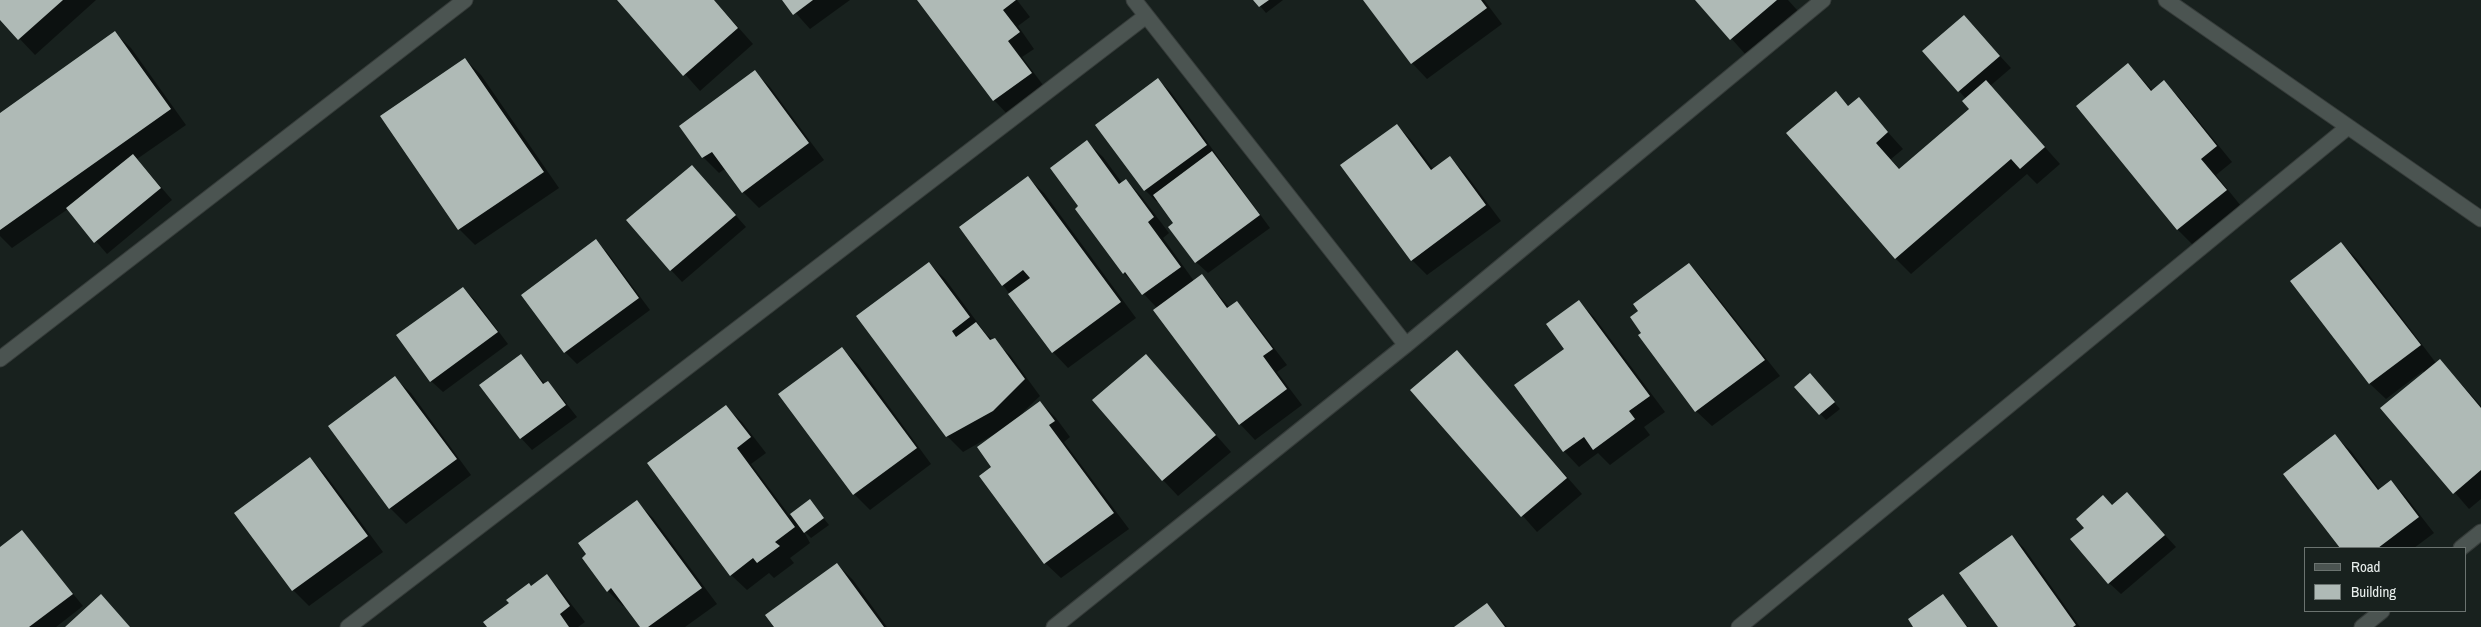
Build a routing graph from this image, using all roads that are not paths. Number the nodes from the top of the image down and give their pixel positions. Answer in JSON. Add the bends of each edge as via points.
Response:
{"nodes":[{"id":1,"x":464,"y":0,"type":"edge"},
{"id":2,"x":1134,"y":0,"type":"edge"},
{"id":3,"x":1823,"y":0,"type":"edge"},
{"id":4,"x":2166,"y":0,"type":"edge"},
{"id":5,"x":1146,"y":16,"type":"junction"},
{"id":6,"x":2348,"y":127,"type":"junction"},
{"id":7,"x":2481,"y":220,"type":"edge"},
{"id":8,"x":1406,"y":344,"type":"junction"},
{"id":9,"x":0,"y":359,"type":"edge"},
{"id":10,"x":2481,"y":532,"type":"edge"},
{"id":11,"x":2462,"y":547,"type":"edge"},
{"id":12,"x":2381,"y":612,"type":"edge"},
{"id":13,"x":348,"y":627,"type":"edge"},
{"id":14,"x":1054,"y":627,"type":"edge"},
{"id":15,"x":1739,"y":627,"type":"edge"},
{"id":16,"x":2362,"y":627,"type":"edge"}],
"edges":[{"from":1,"to":9,"type":"street"},
{"from":2,"to":5,"type":"street"},
{"from":3,"to":8,"type":"street"},
{"from":4,"to":6,"type":"street"},
{"from":5,"to":8,"type":"street"},
{"from":5,"to":13,"type":"street"},
{"from":6,"to":7,"type":"street"},
{"from":6,"to":15,"type":"street"},
{"from":8,"to":14,"type":"street"},
{"from":10,"to":11,"type":"street"},
{"from":12,"to":16,"type":"street"}]}
